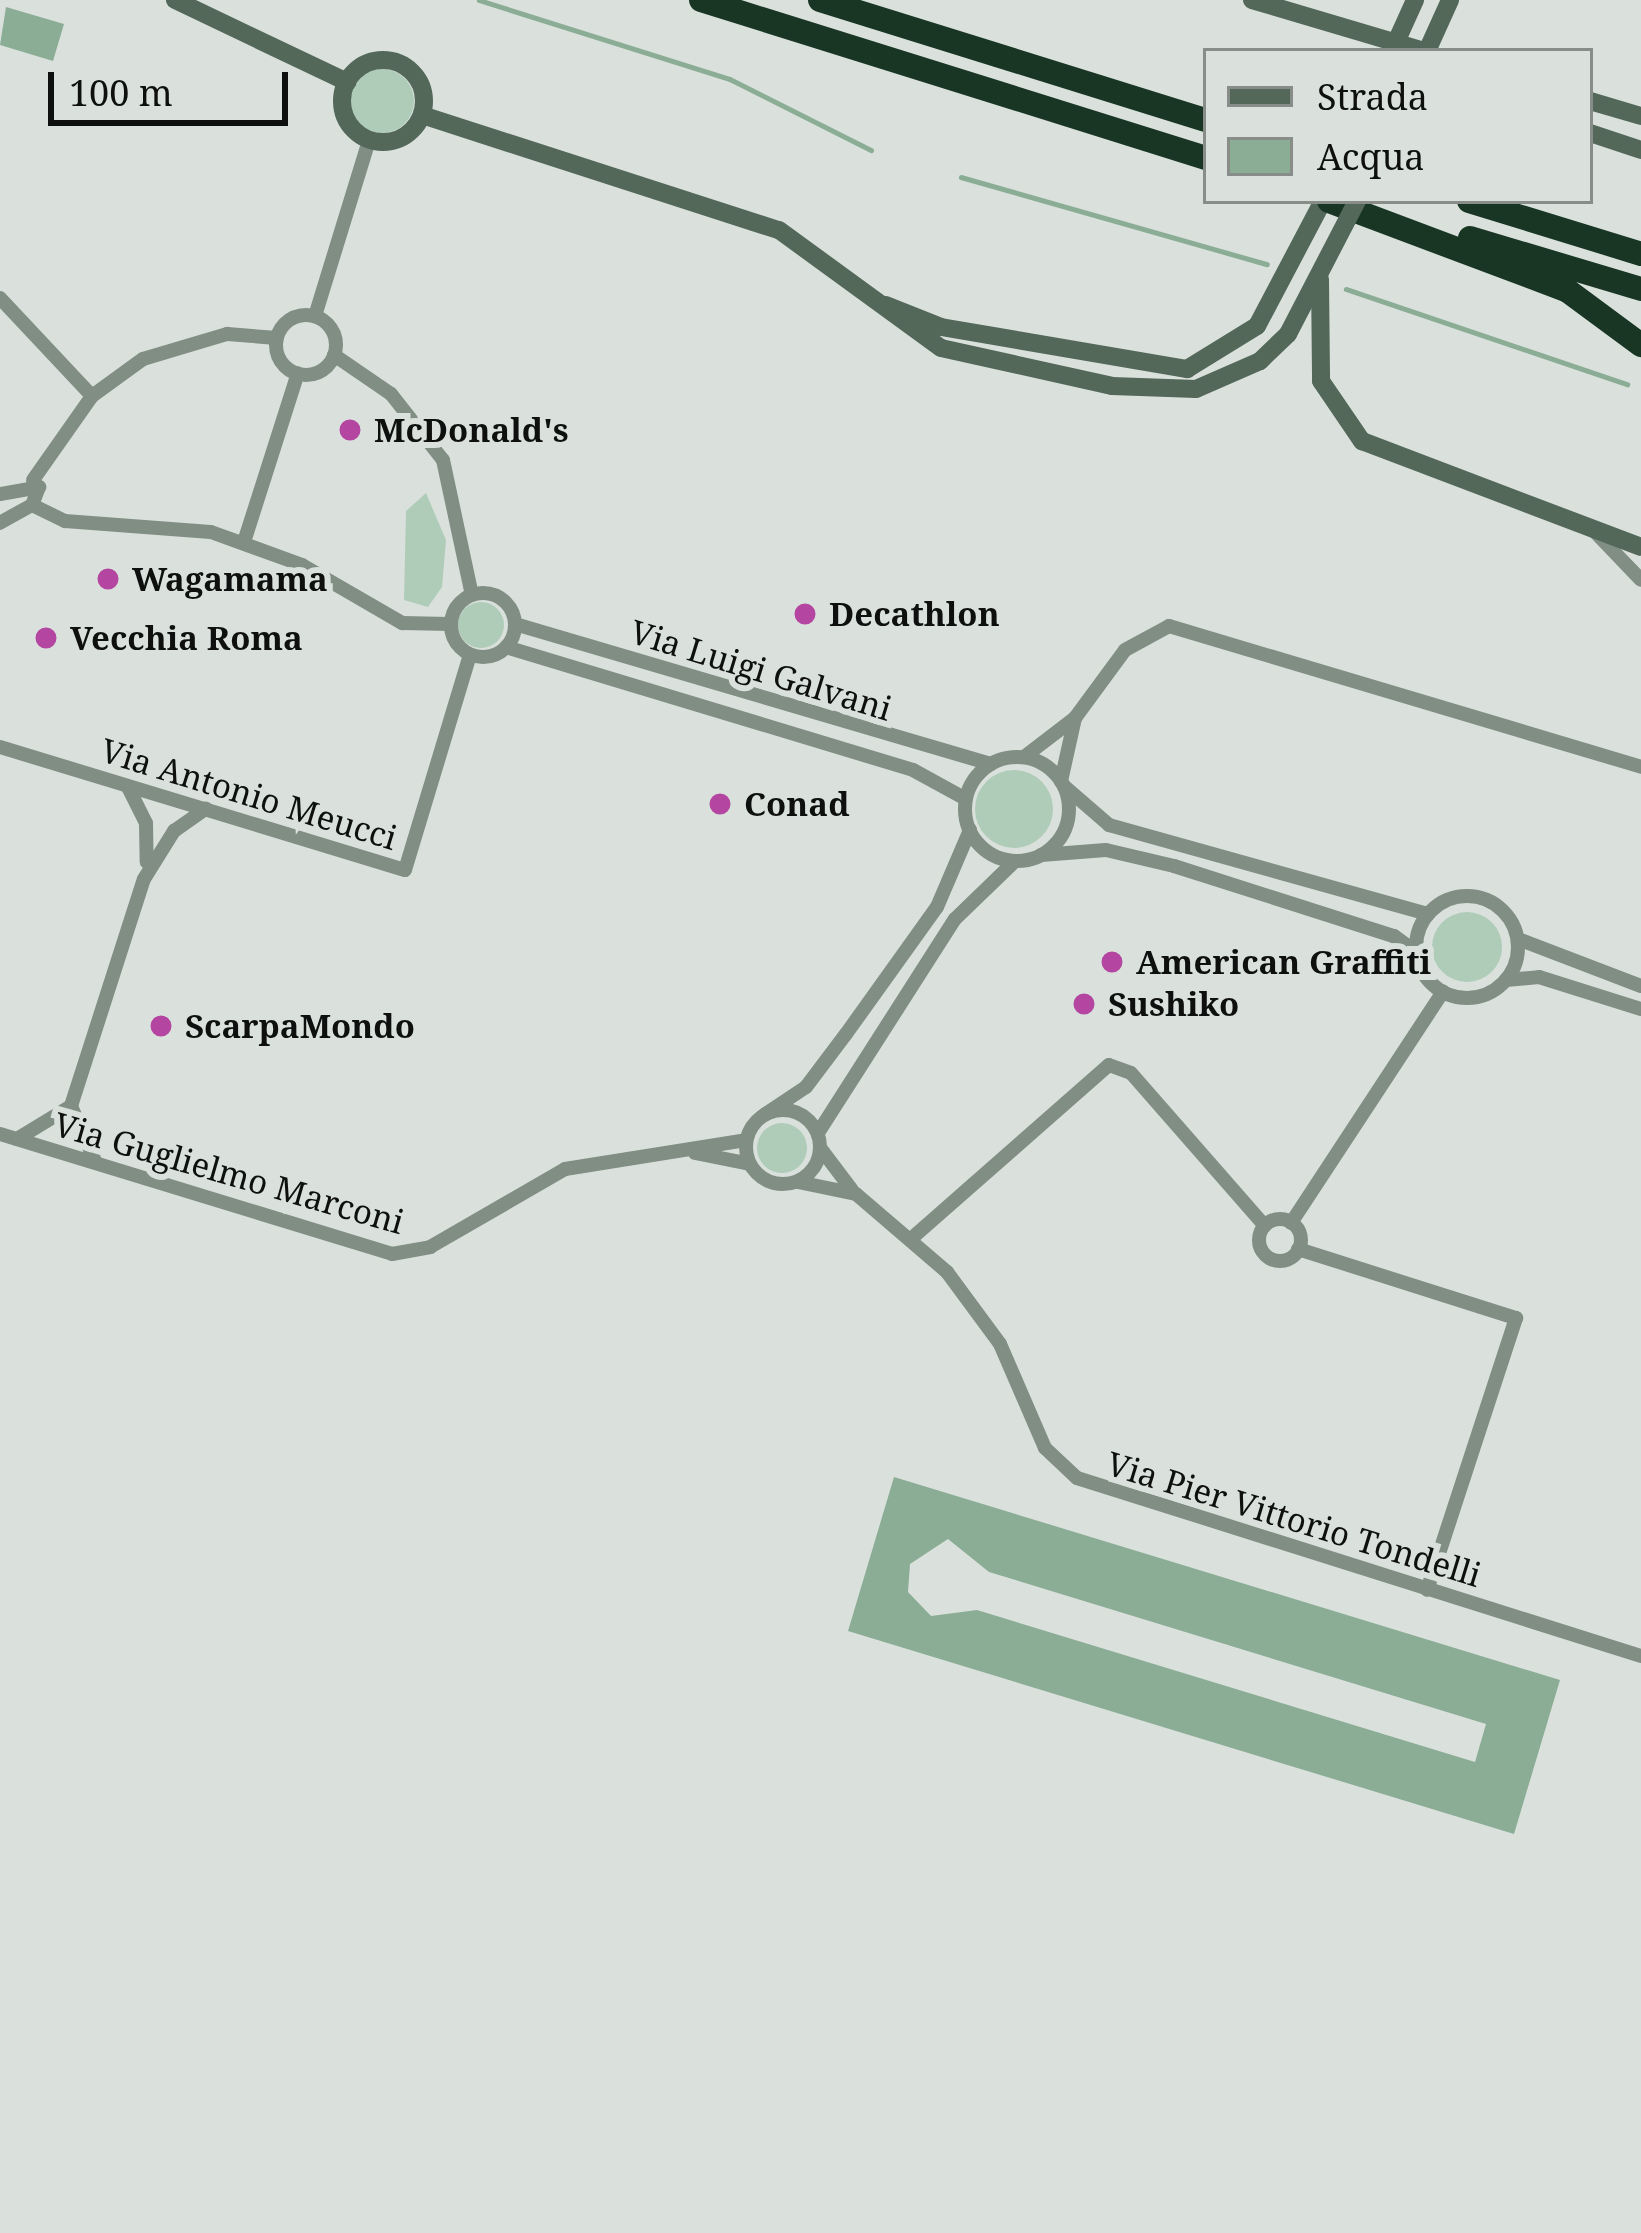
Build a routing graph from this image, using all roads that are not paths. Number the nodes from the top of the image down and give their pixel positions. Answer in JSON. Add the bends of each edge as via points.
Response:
{"nodes":[{"id":1,"x":175,"y":0,"type":"edge"},
{"id":2,"x":701,"y":0,"type":"edge"},
{"id":3,"x":820,"y":0,"type":"edge"},
{"id":4,"x":1252,"y":0,"type":"edge"},
{"id":5,"x":1415,"y":0,"type":"edge"},
{"id":6,"x":1450,"y":0,"type":"edge"},
{"id":7,"x":1392,"y":48,"type":"edge"},
{"id":8,"x":1415,"y":48,"type":"edge"},
{"id":9,"x":1426,"y":48,"type":"edge"},
{"id":10,"x":347,"y":82,"type":"junction"},
{"id":11,"x":1593,"y":102,"type":"edge"},
{"id":12,"x":422,"y":116,"type":"junction"},
{"id":13,"x":1641,"y":116,"type":"edge"},
{"id":14,"x":1203,"y":119,"type":"edge"},
{"id":15,"x":1593,"y":134,"type":"edge"},
{"id":16,"x":369,"y":140,"type":"junction"},
{"id":17,"x":1641,"y":150,"type":"edge"},
{"id":18,"x":1203,"y":157,"type":"edge"},
{"id":19,"x":1324,"y":204,"type":"edge"},
{"id":20,"x":1334,"y":204,"type":"edge"},
{"id":21,"x":1356,"y":204,"type":"edge"},
{"id":22,"x":1357,"y":204,"type":"edge"},
{"id":23,"x":1479,"y":204,"type":"edge"},
{"id":24,"x":1641,"y":254,"type":"edge"},
{"id":25,"x":1320,"y":279,"type":"junction"},
{"id":26,"x":857,"y":286,"type":"junction"},
{"id":27,"x":1641,"y":289,"type":"edge"},
{"id":28,"x":0,"y":298,"type":"edge"},
{"id":29,"x":315,"y":316,"type":"junction"},
{"id":30,"x":277,"y":338,"type":"junction"},
{"id":31,"x":1641,"y":345,"type":"edge"},
{"id":32,"x":334,"y":355,"type":"junction"},
{"id":33,"x":298,"y":373,"type":"junction"},
{"id":34,"x":92,"y":396,"type":"junction"},
{"id":35,"x":33,"y":480,"type":"junction"},
{"id":36,"x":0,"y":494,"type":"edge"},
{"id":37,"x":32,"y":506,"type":"junction"},
{"id":38,"x":0,"y":523,"type":"edge"},
{"id":39,"x":1593,"y":530,"type":"junction"},
{"id":40,"x":244,"y":542,"type":"junction"},
{"id":41,"x":1641,"y":547,"type":"edge"},
{"id":42,"x":1641,"y":580,"type":"edge"},
{"id":43,"x":472,"y":595,"type":"junction"},
{"id":44,"x":450,"y":624,"type":"junction"},
{"id":45,"x":515,"y":624,"type":"junction"},
{"id":46,"x":506,"y":647,"type":"junction"},
{"id":47,"x":470,"y":655,"type":"junction"},
{"id":48,"x":1076,"y":718,"type":"junction"},
{"id":49,"x":0,"y":747,"type":"edge"},
{"id":50,"x":1024,"y":757,"type":"junction"},
{"id":51,"x":991,"y":764,"type":"junction"},
{"id":52,"x":1641,"y":767,"type":"edge"},
{"id":53,"x":1063,"y":783,"type":"junction"},
{"id":54,"x":127,"y":786,"type":"junction"},
{"id":55,"x":157,"y":794,"type":"junction"},
{"id":56,"x":966,"y":799,"type":"junction"},
{"id":57,"x":176,"y":800,"type":"junction"},
{"id":58,"x":206,"y":808,"type":"junction"},
{"id":59,"x":146,"y":823,"type":"junction"},
{"id":60,"x":970,"y":830,"type":"junction"},
{"id":61,"x":173,"y":831,"type":"junction"},
{"id":62,"x":1041,"y":855,"type":"junction"},
{"id":63,"x":1015,"y":861,"type":"junction"},
{"id":64,"x":144,"y":879,"type":"junction"},
{"id":65,"x":1427,"y":914,"type":"junction"},
{"id":66,"x":1518,"y":939,"type":"junction"},
{"id":67,"x":1416,"y":952,"type":"junction"},
{"id":68,"x":1506,"y":980,"type":"junction"},
{"id":69,"x":1641,"y":986,"type":"edge"},
{"id":70,"x":1443,"y":992,"type":"junction"},
{"id":71,"x":1641,"y":1009,"type":"edge"},
{"id":72,"x":71,"y":1106,"type":"junction"},
{"id":73,"x":764,"y":1115,"type":"junction"},
{"id":74,"x":0,"y":1134,"type":"edge"},
{"id":75,"x":17,"y":1139,"type":"junction"},
{"id":76,"x":746,"y":1140,"type":"junction"},
{"id":77,"x":819,"y":1141,"type":"junction"},
{"id":78,"x":690,"y":1151,"type":"junction"},
{"id":79,"x":98,"y":1164,"type":"junction"},
{"id":80,"x":750,"y":1164,"type":"junction"},
{"id":81,"x":798,"y":1182,"type":"junction"},
{"id":82,"x":856,"y":1194,"type":"junction"},
{"id":83,"x":1292,"y":1223,"type":"junction"},
{"id":84,"x":1265,"y":1226,"type":"junction"},
{"id":85,"x":911,"y":1238,"type":"junction"},
{"id":86,"x":1298,"y":1249,"type":"junction"},
{"id":87,"x":1427,"y":1590,"type":"junction"},
{"id":88,"x":1641,"y":1656,"type":"edge"}],
"edges":[{"from":1,"to":10,"type":"street"},
{"from":2,"to":18,"type":"highway"},
{"from":3,"to":14,"type":"highway"},
{"from":4,"to":8,"type":"street"},
{"from":5,"to":7,"type":"street","bridge":true},
{"from":6,"to":9,"type":"street"},
{"from":10,"to":12,"type":"street","via":[[367,64],[394,62],[422,88]]},
{"from":10,"to":16,"type":"street","via":[[343,109]]},
{"from":11,"to":13,"type":"street"},
{"from":12,"to":16,"type":"street","via":[[406,135]]},
{"from":12,"to":26,"type":"street","via":[[765,224]]},
{"from":15,"to":17,"type":"street"},
{"from":16,"to":29,"type":"street"},
{"from":19,"to":26,"type":"street","via":[[1241,342],[1187,369],[1118,363],[920,321]]},
{"from":20,"to":31,"type":"highway","via":[[1568,291]]},
{"from":21,"to":25,"type":"street","bridge":true},
{"from":22,"to":27,"type":"highway"},
{"from":23,"to":24,"type":"highway"},
{"from":25,"to":26,"type":"street","bridge":true,"via":[[1279,345],[1237,375],[1178,392],[1112,386],[941,348]]},
{"from":25,"to":39,"type":"street","via":[[1321,381],[1379,453]]},
{"from":28,"to":34,"type":"street"},
{"from":29,"to":30,"type":"street","via":[[291,319]]},
{"from":29,"to":32,"type":"street","via":[[335,336]]},
{"from":30,"to":33,"type":"street"},
{"from":30,"to":34,"type":"street","via":[[179,343]]},
{"from":32,"to":33,"type":"street"},
{"from":32,"to":43,"type":"street","via":[[391,394],[443,460]]},
{"from":33,"to":40,"type":"street"},
{"from":34,"to":35,"type":"street"},
{"from":35,"to":36,"type":"street"},
{"from":35,"to":37,"type":"street"},
{"from":37,"to":38,"type":"street"},
{"from":37,"to":40,"type":"street","via":[[65,521],[182,526]]},
{"from":39,"to":41,"type":"street"},
{"from":39,"to":42,"type":"street"},
{"from":40,"to":44,"type":"street","via":[[402,623]]},
{"from":43,"to":44,"type":"street"},
{"from":43,"to":45,"type":"street","via":[[501,598]]},
{"from":44,"to":47,"type":"street"},
{"from":45,"to":46,"type":"street"},
{"from":45,"to":51,"type":"street","name":"Via Luigi Galvani"},
{"from":46,"to":47,"type":"street"},
{"from":46,"to":56,"type":"street","name":"Via Luigi Galvani","via":[[913,770]]},
{"from":47,"to":58,"type":"street","name":"Via Antonio Meucci","via":[[405,870]]},
{"from":48,"to":50,"type":"street"},
{"from":48,"to":52,"type":"street","via":[[1125,650],[1168,626]]},
{"from":48,"to":53,"type":"street"},
{"from":49,"to":54,"type":"street","name":"Via Antonio Meucci"},
{"from":50,"to":51,"type":"street"},
{"from":50,"to":53,"type":"street"},
{"from":51,"to":56,"type":"street"},
{"from":53,"to":62,"type":"street","via":[[1064,833]]},
{"from":53,"to":65,"type":"street","via":[[1109,825]]},
{"from":54,"to":55,"type":"street","name":"Via Antonio Meucci"},
{"from":54,"to":59,"type":"street"},
{"from":55,"to":57,"type":"street","name":"Via Antonio Meucci"},
{"from":55,"to":59,"type":"street"},
{"from":56,"to":60,"type":"street"},
{"from":57,"to":58,"type":"street","name":"Via Antonio Meucci"},
{"from":57,"to":61,"type":"street"},
{"from":58,"to":61,"type":"street"},
{"from":59,"to":64,"type":"street"},
{"from":60,"to":63,"type":"street"},
{"from":60,"to":73,"type":"street","via":[[937,907],[806,1088]]},
{"from":61,"to":64,"type":"street"},
{"from":62,"to":63,"type":"street"},
{"from":62,"to":67,"type":"street","via":[[1106,850],[1174,866]]},
{"from":63,"to":77,"type":"street","via":[[955,920]]},
{"from":64,"to":72,"type":"street"},
{"from":65,"to":66,"type":"street","via":[[1455,896],[1488,900]]},
{"from":65,"to":67,"type":"street"},
{"from":66,"to":68,"type":"street"},
{"from":66,"to":69,"type":"street"},
{"from":67,"to":70,"type":"street"},
{"from":68,"to":70,"type":"street","via":[[1483,996]]},
{"from":68,"to":71,"type":"street","via":[[1539,977]]},
{"from":70,"to":83,"type":"street"},
{"from":72,"to":75,"type":"street"},
{"from":72,"to":79,"type":"street"},
{"from":73,"to":76,"type":"street"},
{"from":73,"to":77,"type":"street","via":[[801,1114]]},
{"from":74,"to":75,"type":"street","name":"Via Guglielmo Marconi"},
{"from":75,"to":79,"type":"street","name":"Via Guglielmo Marconi"},
{"from":76,"to":78,"type":"street","name":"Via Guglielmo Marconi"},
{"from":76,"to":80,"type":"street"},
{"from":77,"to":81,"type":"street"},
{"from":77,"to":82,"type":"street","name":"Via Pier Vittorio Tondelli"},
{"from":78,"to":79,"type":"street","name":"Via Guglielmo Marconi","via":[[565,1169],[410,1254]]},
{"from":78,"to":80,"type":"street"},
{"from":80,"to":81,"type":"street","via":[[776,1184]]},
{"from":81,"to":82,"type":"street","name":"Via Pier Vittorio Tondelli"},
{"from":82,"to":85,"type":"street","name":"Via Pier Vittorio Tondelli"},
{"from":83,"to":84,"type":"street"},
{"from":83,"to":86,"type":"street"},
{"from":84,"to":85,"type":"street","via":[[1131,1073],[1108,1065]]},
{"from":84,"to":86,"type":"street","via":[[1268,1257]]},
{"from":85,"to":87,"type":"street","name":"Via Pier Vittorio Tondelli","via":[[981,1313],[1045,1448],[1071,1475]]},
{"from":86,"to":87,"type":"street","via":[[1516,1318]]},
{"from":87,"to":88,"type":"street","name":"Via Pier Vittorio Tondelli"}]}
